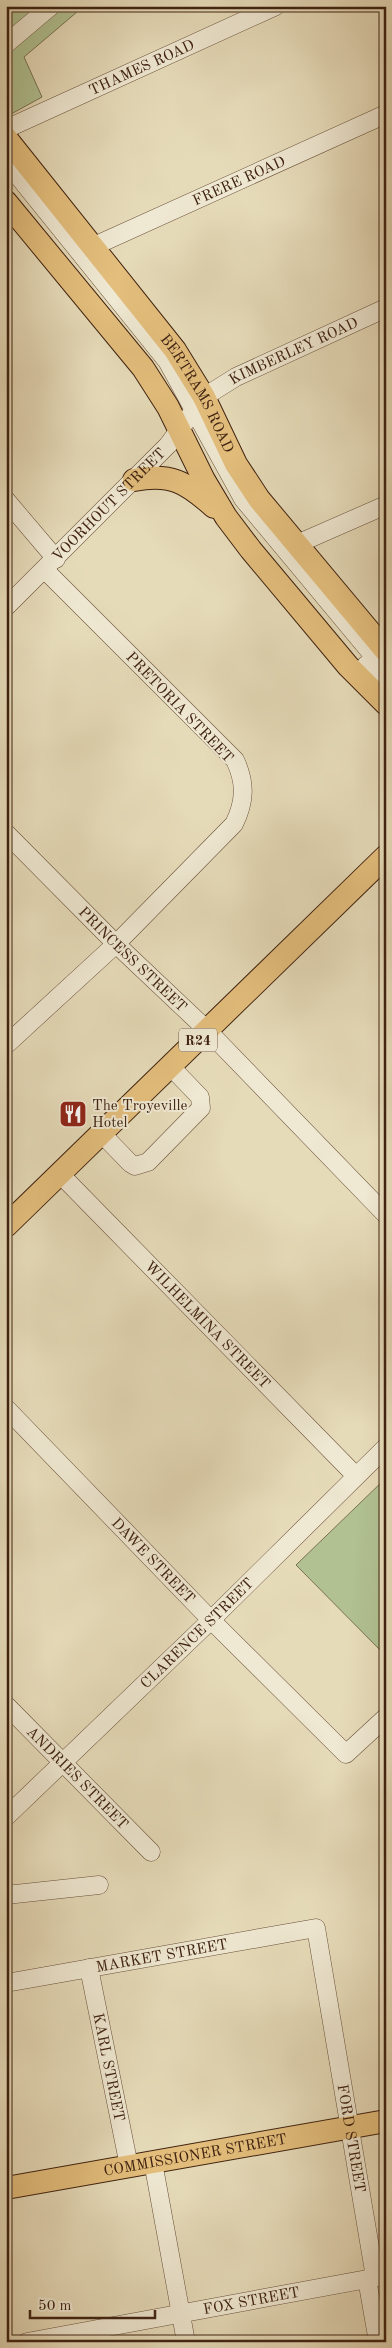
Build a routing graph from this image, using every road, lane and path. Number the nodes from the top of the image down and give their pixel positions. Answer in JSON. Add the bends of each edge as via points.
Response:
{"nodes":[{"id":1,"x":51,"y":6,"type":"edge"},
{"id":2,"x":276,"y":6,"type":"edge"},
{"id":3,"x":6,"y":44,"type":"edge"},
{"id":4,"x":386,"y":114,"type":"edge"},
{"id":5,"x":6,"y":129,"type":"edge"},
{"id":6,"x":6,"y":138,"type":"edge"},
{"id":7,"x":6,"y":161,"type":"edge"},
{"id":8,"x":6,"y":181,"type":"edge"},
{"id":9,"x":23,"y":205,"type":"edge"},
{"id":10,"x":92,"y":247,"type":"junction"},
{"id":11,"x":386,"y":308,"type":"edge"},
{"id":12,"x":191,"y":414,"type":"junction"},
{"id":13,"x":134,"y":480,"type":"junction"},
{"id":14,"x":6,"y":500,"type":"edge"},
{"id":15,"x":386,"y":505,"type":"edge"},
{"id":16,"x":226,"y":517,"type":"junction"},
{"id":17,"x":297,"y":544,"type":"junction"},
{"id":18,"x":51,"y":565,"type":"junction"},
{"id":19,"x":6,"y":607,"type":"edge"},
{"id":20,"x":386,"y":651,"type":"edge"},
{"id":21,"x":386,"y":671,"type":"edge"},
{"id":22,"x":386,"y":686,"type":"edge"},
{"id":23,"x":386,"y":704,"type":"edge"},
{"id":24,"x":6,"y":833,"type":"edge"},
{"id":25,"x":386,"y":856,"type":"edge"},
{"id":26,"x":116,"y":944,"type":"junction"},
{"id":27,"x":207,"y":1030,"type":"junction"},
{"id":28,"x":6,"y":1045,"type":"edge"},
{"id":29,"x":170,"y":1066,"type":"junction"},
{"id":30,"x":101,"y":1133,"type":"junction"},
{"id":31,"x":60,"y":1174,"type":"junction"},
{"id":32,"x":386,"y":1215,"type":"edge"},
{"id":33,"x":6,"y":1226,"type":"edge"},
{"id":34,"x":6,"y":1408,"type":"edge"},
{"id":35,"x":386,"y":1447,"type":"edge"},
{"id":36,"x":356,"y":1476,"type":"junction"},
{"id":37,"x":211,"y":1620,"type":"junction"},
{"id":38,"x":6,"y":1705,"type":"edge"},
{"id":39,"x":386,"y":1717,"type":"edge"},
{"id":40,"x":62,"y":1762,"type":"junction"},
{"id":41,"x":6,"y":1817,"type":"edge"},
{"id":42,"x":151,"y":1852,"type":"dead end"},
{"id":43,"x":99,"y":1885,"type":"dead end"},
{"id":44,"x":6,"y":1895,"type":"edge"},
{"id":45,"x":316,"y":1928,"type":"joint"},
{"id":46,"x":89,"y":1968,"type":"junction"},
{"id":47,"x":6,"y":1983,"type":"edge"},
{"id":48,"x":386,"y":2121,"type":"edge"},
{"id":49,"x":349,"y":2128,"type":"junction"},
{"id":50,"x":153,"y":2162,"type":"junction"},
{"id":51,"x":128,"y":2166,"type":"junction"},
{"id":52,"x":6,"y":2188,"type":"edge"},
{"id":53,"x":380,"y":2276,"type":"edge"},
{"id":54,"x":180,"y":2312,"type":"junction"},
{"id":55,"x":26,"y":2342,"type":"edge"},
{"id":56,"x":186,"y":2342,"type":"edge"},
{"id":57,"x":378,"y":2342,"type":"edge"}],
"edges":[{"from":1,"to":3,"type":"street"},
{"from":2,"to":5,"type":"street","name":"THAMES ROAD"},
{"from":4,"to":10,"type":"street","name":"FRERE ROAD"},
{"from":6,"to":9,"type":"main road","name":"BERTRAMS ROAD"},
{"from":7,"to":9,"type":"street"},
{"from":8,"to":9,"type":"street"},
{"from":9,"to":10,"type":"main road","name":"BERTRAMS ROAD"},
{"from":9,"to":12,"type":"main road","name":"BERTRAMS ROAD","via":[[168,407]]},
{"from":10,"to":12,"type":"main road","name":"BERTRAMS ROAD","via":[[164,334]]},
{"from":11,"to":12,"type":"street","name":"KIMBERLEY ROAD","via":[[236,377]]},
{"from":12,"to":13,"type":"street","name":"VOORHOUT STREET"},
{"from":12,"to":16,"type":"main road","name":"BERTRAMS ROAD","via":[[204,480]]},
{"from":12,"to":17,"type":"main road","name":"BERTRAMS ROAD"},
{"from":12,"to":21,"type":"street","via":[[243,499]]},
{"from":12,"to":22,"type":"street","via":[[214,470],[238,509]]},
{"from":13,"to":16,"type":"main road","via":[[152,477],[174,479]]},
{"from":13,"to":18,"type":"street","name":"VOORHOUT STREET"},
{"from":14,"to":18,"type":"street","name":"PRETORIA STREET"},
{"from":15,"to":17,"type":"street"},
{"from":16,"to":23,"type":"main road","name":"BERTRAMS ROAD","via":[[348,666]]},
{"from":17,"to":20,"type":"main road","name":"BERTRAMS ROAD"},
{"from":18,"to":19,"type":"street","name":"VOORHOUT STREET"},
{"from":18,"to":26,"type":"street","name":"PRETORIA STREET","via":[[235,760],[243,780],[241,810],[234,824]]},
{"from":24,"to":26,"type":"street","name":"PRINCESS STREET"},
{"from":25,"to":27,"type":"main road","number":"R24"},
{"from":26,"to":27,"type":"street","name":"PRINCESS STREET"},
{"from":26,"to":28,"type":"street"},
{"from":27,"to":29,"type":"main road","number":"R24"},
{"from":27,"to":32,"type":"street","name":"PRINCESS STREET"},
{"from":29,"to":30,"type":"main road","number":"R24"},
{"from":29,"to":30,"type":"street","via":[[200,1097],[201,1108],[148,1162],[135,1166],[130,1164]]},
{"from":30,"to":31,"type":"main road","number":"R24"},
{"from":31,"to":33,"type":"main road","number":"R24"},
{"from":31,"to":36,"type":"street","name":"WILHELMINA STREET"},
{"from":34,"to":37,"type":"street","name":"DAWE STREET"},
{"from":35,"to":36,"type":"street","name":"CLARENCE STREET"},
{"from":36,"to":37,"type":"street","name":"CLARENCE STREET"},
{"from":37,"to":39,"type":"street","name":"DAWE STREET","via":[[346,1754]]},
{"from":37,"to":40,"type":"street","name":"CLARENCE STREET"},
{"from":38,"to":40,"type":"street","name":"ANDRIES STREET"},
{"from":40,"to":41,"type":"street","name":"CLARENCE STREET"},
{"from":40,"to":42,"type":"street","name":"ANDRIES STREET"},
{"from":43,"to":44,"type":"street"},
{"from":45,"to":46,"type":"street","name":"MARKET STREET"},
{"from":45,"to":49,"type":"street","name":"FORD STREET"},
{"from":46,"to":47,"type":"street","name":"MARKET STREET"},
{"from":46,"to":51,"type":"street","name":"KARL STREET"},
{"from":48,"to":49,"type":"main road","name":"COMMISSIONER STREET"},
{"from":49,"to":50,"type":"main road","name":"COMMISSIONER STREET"},
{"from":49,"to":53,"type":"street","name":"FORD STREET"},
{"from":50,"to":51,"type":"main road","name":"COMMISSIONER STREET"},
{"from":50,"to":54,"type":"street"},
{"from":51,"to":52,"type":"main road","name":"COMMISSIONER STREET"},
{"from":53,"to":54,"type":"street","name":"FOX STREET"},
{"from":53,"to":57,"type":"street","name":"FORD STREET","via":[[367,2279]]},
{"from":54,"to":55,"type":"street","name":"FOX STREET"},
{"from":54,"to":56,"type":"street"}]}
